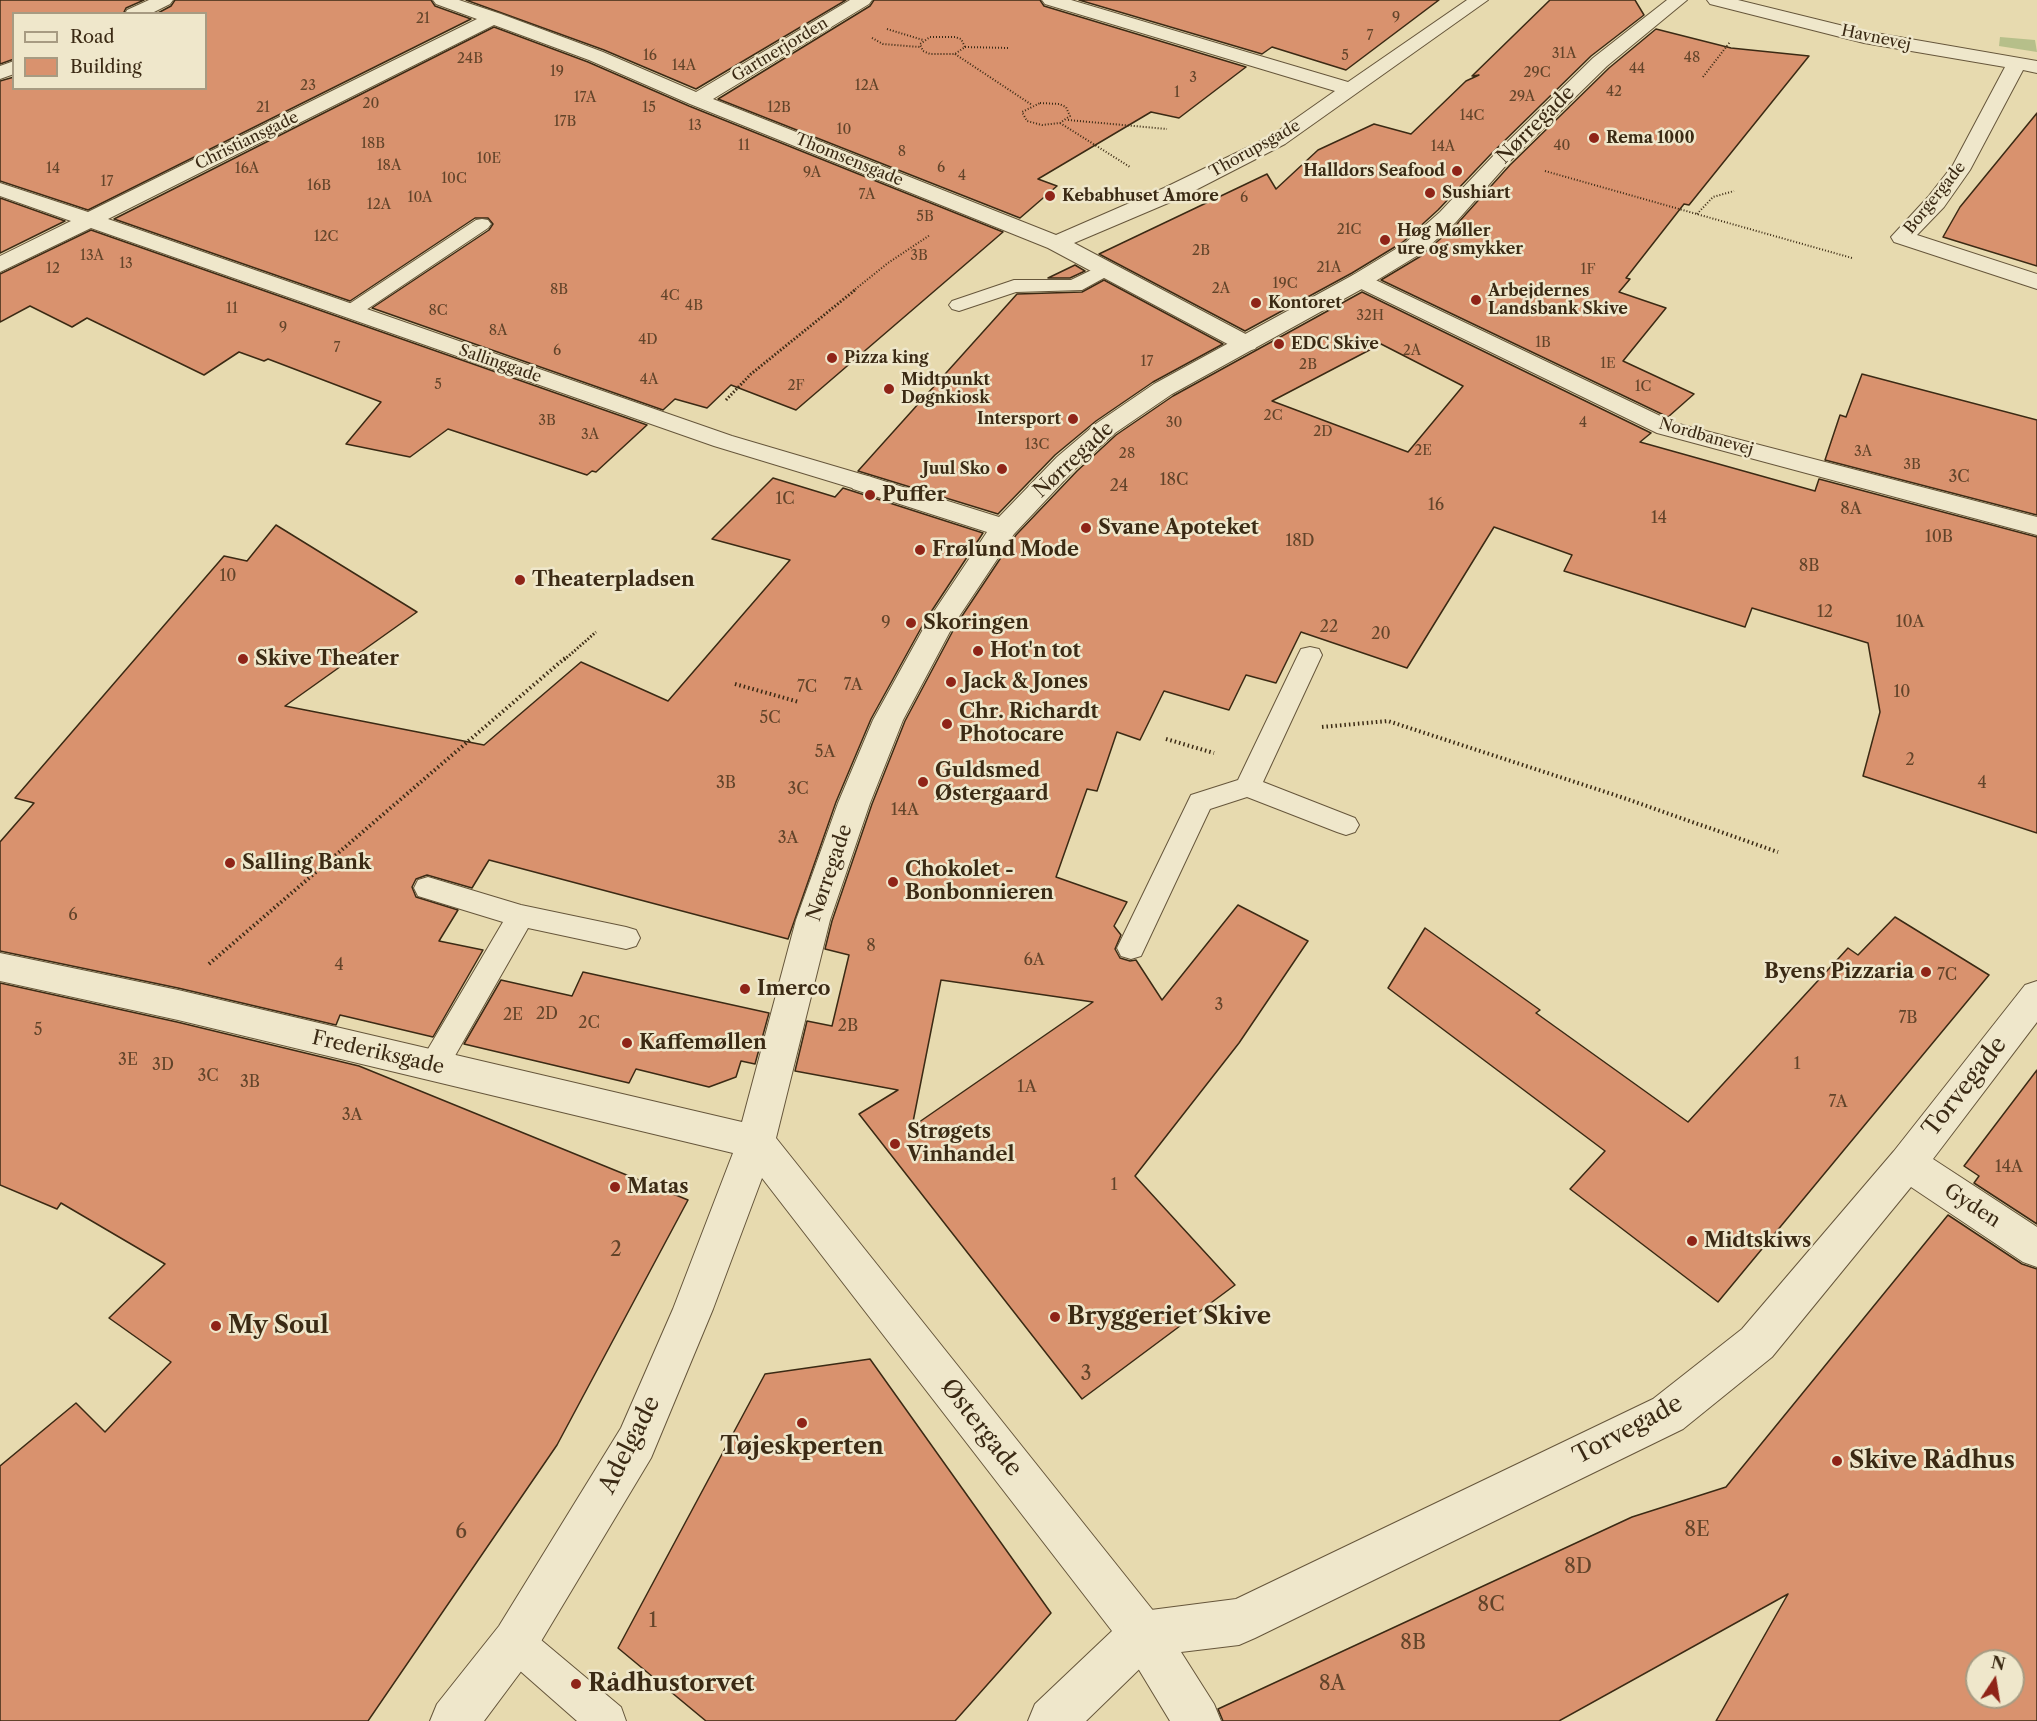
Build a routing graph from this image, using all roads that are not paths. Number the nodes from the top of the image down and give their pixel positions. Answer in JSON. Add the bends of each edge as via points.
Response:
{"nodes":[{"id":1,"x":164,"y":0,"type":"edge"},
{"id":2,"x":442,"y":0,"type":"edge"},
{"id":3,"x":863,"y":0,"type":"edge"},
{"id":4,"x":1052,"y":0,"type":"edge"},
{"id":5,"x":1479,"y":0,"type":"edge"},
{"id":6,"x":1678,"y":0,"type":"edge"},
{"id":7,"x":1716,"y":0,"type":"edge"},
{"id":8,"x":138,"y":12,"type":"edge"},
{"id":9,"x":494,"y":18,"type":"junction"},
{"id":10,"x":2016,"y":65,"type":"junction"},
{"id":11,"x":2037,"y":67,"type":"edge"},
{"id":12,"x":1350,"y":89,"type":"junction"},
{"id":13,"x":697,"y":100,"type":"junction"},
{"id":14,"x":0,"y":189,"type":"edge"},
{"id":15,"x":86,"y":221,"type":"junction"},
{"id":16,"x":482,"y":224,"type":"dead end"},
{"id":17,"x":1056,"y":243,"type":"junction"},
{"id":18,"x":0,"y":265,"type":"edge"},
{"id":19,"x":1106,"y":269,"type":"junction"},
{"id":20,"x":1362,"y":280,"type":"junction"},
{"id":21,"x":2037,"y":282,"type":"edge"},
{"id":22,"x":959,"y":305,"type":"dead end"},
{"id":23,"x":350,"y":312,"type":"junction"},
{"id":24,"x":1246,"y":344,"type":"junction"},
{"id":25,"x":2037,"y":526,"type":"edge"},
{"id":26,"x":1004,"y":528,"type":"junction"},
{"id":27,"x":1310,"y":655,"type":"dead end"},
{"id":28,"x":1248,"y":787,"type":"junction"},
{"id":29,"x":1346,"y":825,"type":"dead end"},
{"id":30,"x":428,"y":888,"type":"dead end"},
{"id":31,"x":521,"y":916,"type":"junction"},
{"id":32,"x":626,"y":938,"type":"dead end"},
{"id":33,"x":1131,"y":948,"type":"dead end"},
{"id":34,"x":0,"y":967,"type":"edge"},
{"id":35,"x":2037,"y":995,"type":"edge"},
{"id":36,"x":433,"y":1066,"type":"junction"},
{"id":37,"x":756,"y":1142,"type":"junction"},
{"id":38,"x":1906,"y":1163,"type":"junction"},
{"id":39,"x":2037,"y":1249,"type":"edge"},
{"id":40,"x":1143,"y":1634,"type":"junction"},
{"id":41,"x":514,"y":1642,"type":"junction"},
{"id":42,"x":453,"y":1721,"type":"edge"},
{"id":43,"x":607,"y":1721,"type":"edge"},
{"id":44,"x":1052,"y":1721,"type":"edge"},
{"id":45,"x":1197,"y":1721,"type":"edge"}],
"edges":[{"from":1,"to":8,"type":"street"},
{"from":2,"to":9,"type":"street","name":"Thomsensgade"},
{"from":3,"to":13,"type":"street","name":"Gartnerjorden"},
{"from":4,"to":12,"type":"street"},
{"from":5,"to":12,"type":"street","name":"Thorupsgade"},
{"from":6,"to":20,"type":"street","name":"Nørregade","via":[[1600,62],[1412,249]]},
{"from":7,"to":10,"type":"street","name":"Havnevej","via":[[1864,37]]},
{"from":9,"to":13,"type":"street","name":"Thomsensgade"},
{"from":9,"to":15,"type":"street","name":"Christiansgade"},
{"from":10,"to":11,"type":"street","name":"Havnevej"},
{"from":10,"to":21,"type":"street","name":"Borgergade","via":[[1963,166],[1902,237]]},
{"from":12,"to":17,"type":"street","name":"Thorupsgade","via":[[1278,140],[1172,193]]},
{"from":13,"to":17,"type":"street","name":"Thomsensgade"},
{"from":14,"to":15,"type":"street","name":"Sallinggade"},
{"from":15,"to":18,"type":"street","name":"Christiansgade"},
{"from":15,"to":23,"type":"street","name":"Sallinggade"},
{"from":16,"to":23,"type":"lane"},
{"from":17,"to":19,"type":"street","name":"Thomsensgade"},
{"from":19,"to":22,"type":"lane","via":[[1075,286],[1014,286]]},
{"from":19,"to":24,"type":"street","name":"Thomsensgade"},
{"from":20,"to":24,"type":"street","name":"Nørregade"},
{"from":20,"to":25,"type":"street","name":"Nordbanevej","via":[[1666,428]]},
{"from":23,"to":26,"type":"street","name":"Sallinggade","via":[[723,441]]},
{"from":24,"to":26,"type":"street","name":"Nørregade","via":[[1163,389],[1106,428],[1066,463]]},
{"from":26,"to":37,"type":"street","name":"Nørregade","via":[[941,622],[879,741],[813,920]]},
{"from":27,"to":28,"type":"lane"},
{"from":28,"to":29,"type":"lane"},
{"from":28,"to":33,"type":"lane","via":[[1200,802]]},
{"from":30,"to":31,"type":"lane"},
{"from":31,"to":32,"type":"lane"},
{"from":31,"to":36,"type":"lane"},
{"from":34,"to":36,"type":"street","name":"Frederiksgade"},
{"from":35,"to":38,"type":"street","name":"Torvegade"},
{"from":36,"to":37,"type":"street","name":"Frederiksgade"},
{"from":37,"to":40,"type":"street","name":"Østergade"},
{"from":37,"to":41,"type":"street","name":"Adelgade","via":[[693,1309],[636,1443]]},
{"from":38,"to":39,"type":"street","name":"Gyden"},
{"from":38,"to":40,"type":"street","name":"Torvegade","via":[[1757,1343],[1668,1414],[1239,1622]]},
{"from":40,"to":44,"type":"street"},
{"from":40,"to":45,"type":"street","name":"Østergade"},
{"from":41,"to":42,"type":"street","name":"Adelgade"},
{"from":41,"to":43,"type":"lane"}]}
